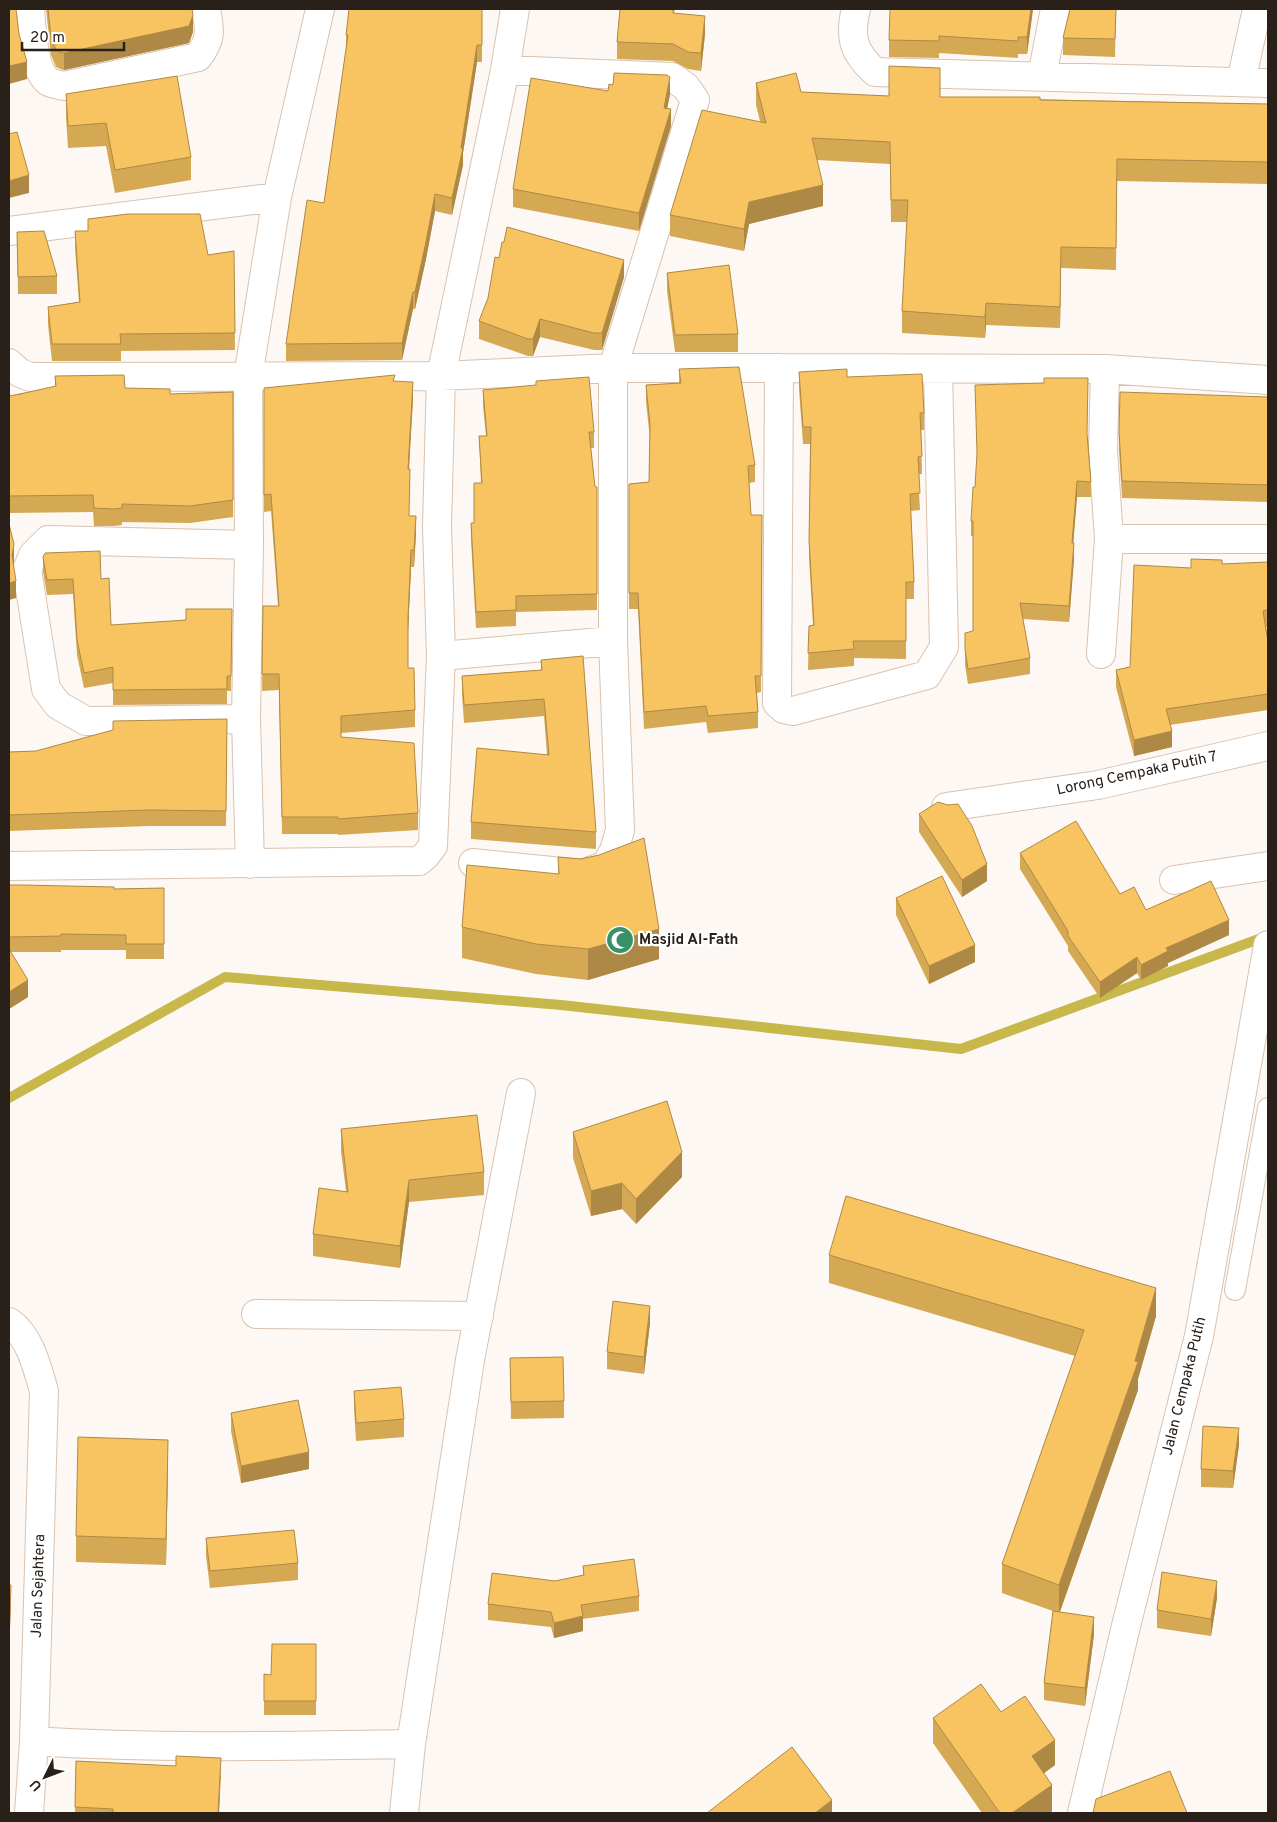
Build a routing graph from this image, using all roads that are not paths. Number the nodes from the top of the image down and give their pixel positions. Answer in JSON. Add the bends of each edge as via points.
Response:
{"nodes":[{"id":1,"x":30,"y":9,"type":"edge"},
{"id":2,"x":206,"y":9,"type":"edge"},
{"id":3,"x":320,"y":9,"type":"edge"},
{"id":4,"x":515,"y":9,"type":"edge"},
{"id":5,"x":856,"y":9,"type":"edge"},
{"id":6,"x":1055,"y":9,"type":"edge"},
{"id":7,"x":1257,"y":9,"type":"edge"},
{"id":8,"x":504,"y":70,"type":"junction"},
{"id":9,"x":1042,"y":76,"type":"junction"},
{"id":10,"x":1241,"y":82,"type":"junction"},
{"id":11,"x":1268,"y":83,"type":"edge"},
{"id":12,"x":277,"y":197,"type":"junction"},
{"id":13,"x":9,"y":231,"type":"edge"},
{"id":14,"x":9,"y":363,"type":"edge"},
{"id":15,"x":613,"y":368,"type":"junction"},
{"id":16,"x":779,"y":368,"type":"junction"},
{"id":17,"x":938,"y":369,"type":"junction"},
{"id":18,"x":1105,"y":369,"type":"junction"},
{"id":19,"x":248,"y":376,"type":"junction"},
{"id":20,"x":441,"y":376,"type":"junction"},
{"id":21,"x":1268,"y":380,"type":"edge"},
{"id":22,"x":1109,"y":539,"type":"junction"},
{"id":23,"x":1268,"y":539,"type":"edge"},
{"id":24,"x":248,"y":545,"type":"junction"},
{"id":25,"x":613,"y":641,"type":"junction"},
{"id":26,"x":1101,"y":654,"type":"dead end"},
{"id":27,"x":441,"y":656,"type":"junction"},
{"id":28,"x":246,"y":719,"type":"junction"},
{"id":29,"x":1268,"y":746,"type":"edge"},
{"id":30,"x":946,"y":807,"type":"edge"},
{"id":31,"x":473,"y":863,"type":"dead end"},
{"id":32,"x":250,"y":864,"type":"junction"},
{"id":33,"x":9,"y":866,"type":"edge"},
{"id":34,"x":1268,"y":866,"type":"edge"},
{"id":35,"x":1174,"y":880,"type":"dead end"},
{"id":36,"x":1267,"y":950,"type":"edge"},
{"id":37,"x":521,"y":1093,"type":"dead end"},
{"id":38,"x":1268,"y":1108,"type":"edge"},
{"id":39,"x":1235,"y":1290,"type":"dead end"},
{"id":40,"x":256,"y":1314,"type":"dead end"},
{"id":41,"x":479,"y":1316,"type":"junction"},
{"id":42,"x":9,"y":1322,"type":"edge"},
{"id":43,"x":34,"y":1740,"type":"junction"},
{"id":44,"x":411,"y":1744,"type":"junction"},
{"id":45,"x":29,"y":1813,"type":"edge"},
{"id":46,"x":404,"y":1813,"type":"edge"},
{"id":47,"x":1082,"y":1813,"type":"edge"}],
"edges":[{"from":1,"to":2,"type":"street","via":[[36,60],[42,75],[50,82],[64,86],[198,57],[208,44],[210,30]]},
{"from":3,"to":12,"type":"street"},
{"from":4,"to":8,"type":"street"},
{"from":5,"to":9,"type":"street","via":[[852,27],[856,49],[875,72]]},
{"from":6,"to":9,"type":"street"},
{"from":7,"to":10,"type":"street"},
{"from":8,"to":15,"type":"street","via":[[672,77],[686,87],[695,100]]},
{"from":8,"to":20,"type":"street"},
{"from":9,"to":10,"type":"street"},
{"from":10,"to":11,"type":"street"},
{"from":12,"to":13,"type":"street"},
{"from":12,"to":19,"type":"street"},
{"from":14,"to":19,"type":"street","via":[[30,377]]},
{"from":15,"to":16,"type":"street"},
{"from":15,"to":20,"type":"street"},
{"from":15,"to":25,"type":"street"},
{"from":16,"to":17,"type":"street"},
{"from":16,"to":17,"type":"street","via":[[777,703],[793,711],[927,675],[944,646]]},
{"from":17,"to":18,"type":"street"},
{"from":18,"to":21,"type":"street"},
{"from":18,"to":22,"type":"street","via":[[1103,450]]},
{"from":19,"to":20,"type":"street"},
{"from":19,"to":24,"type":"street"},
{"from":20,"to":27,"type":"street","via":[[437,526]]},
{"from":22,"to":23,"type":"street"},
{"from":22,"to":26,"type":"street"},
{"from":24,"to":28,"type":"street"},
{"from":24,"to":28,"type":"street","via":[[48,540],[32,555],[26,570],[46,689],[58,706],[86,721]]},
{"from":25,"to":27,"type":"street"},
{"from":25,"to":31,"type":"street","via":[[620,830],[606,865],[582,874]]},
{"from":27,"to":32,"type":"street","via":[[432,846],[426,855],[418,861]]},
{"from":28,"to":32,"type":"street"},
{"from":29,"to":30,"type":"street","name":"Lorong Cempaka Putih 7","via":[[1098,785]]},
{"from":32,"to":33,"type":"street"},
{"from":34,"to":35,"type":"street"},
{"from":36,"to":47,"type":"street","name":"Jalan Cempaka Putih","via":[[1199,1336]]},
{"from":37,"to":41,"type":"street"},
{"from":38,"to":39,"type":"lane"},
{"from":40,"to":41,"type":"street"},
{"from":41,"to":44,"type":"street"},
{"from":42,"to":43,"type":"street","name":"Jalan Sejahtera","via":[[20,1332],[35,1360],[44,1391]]},
{"from":43,"to":44,"type":"street","via":[[118,1746]]},
{"from":43,"to":45,"type":"street","name":"Jalan Sejahtera"},
{"from":44,"to":46,"type":"street"}]}
